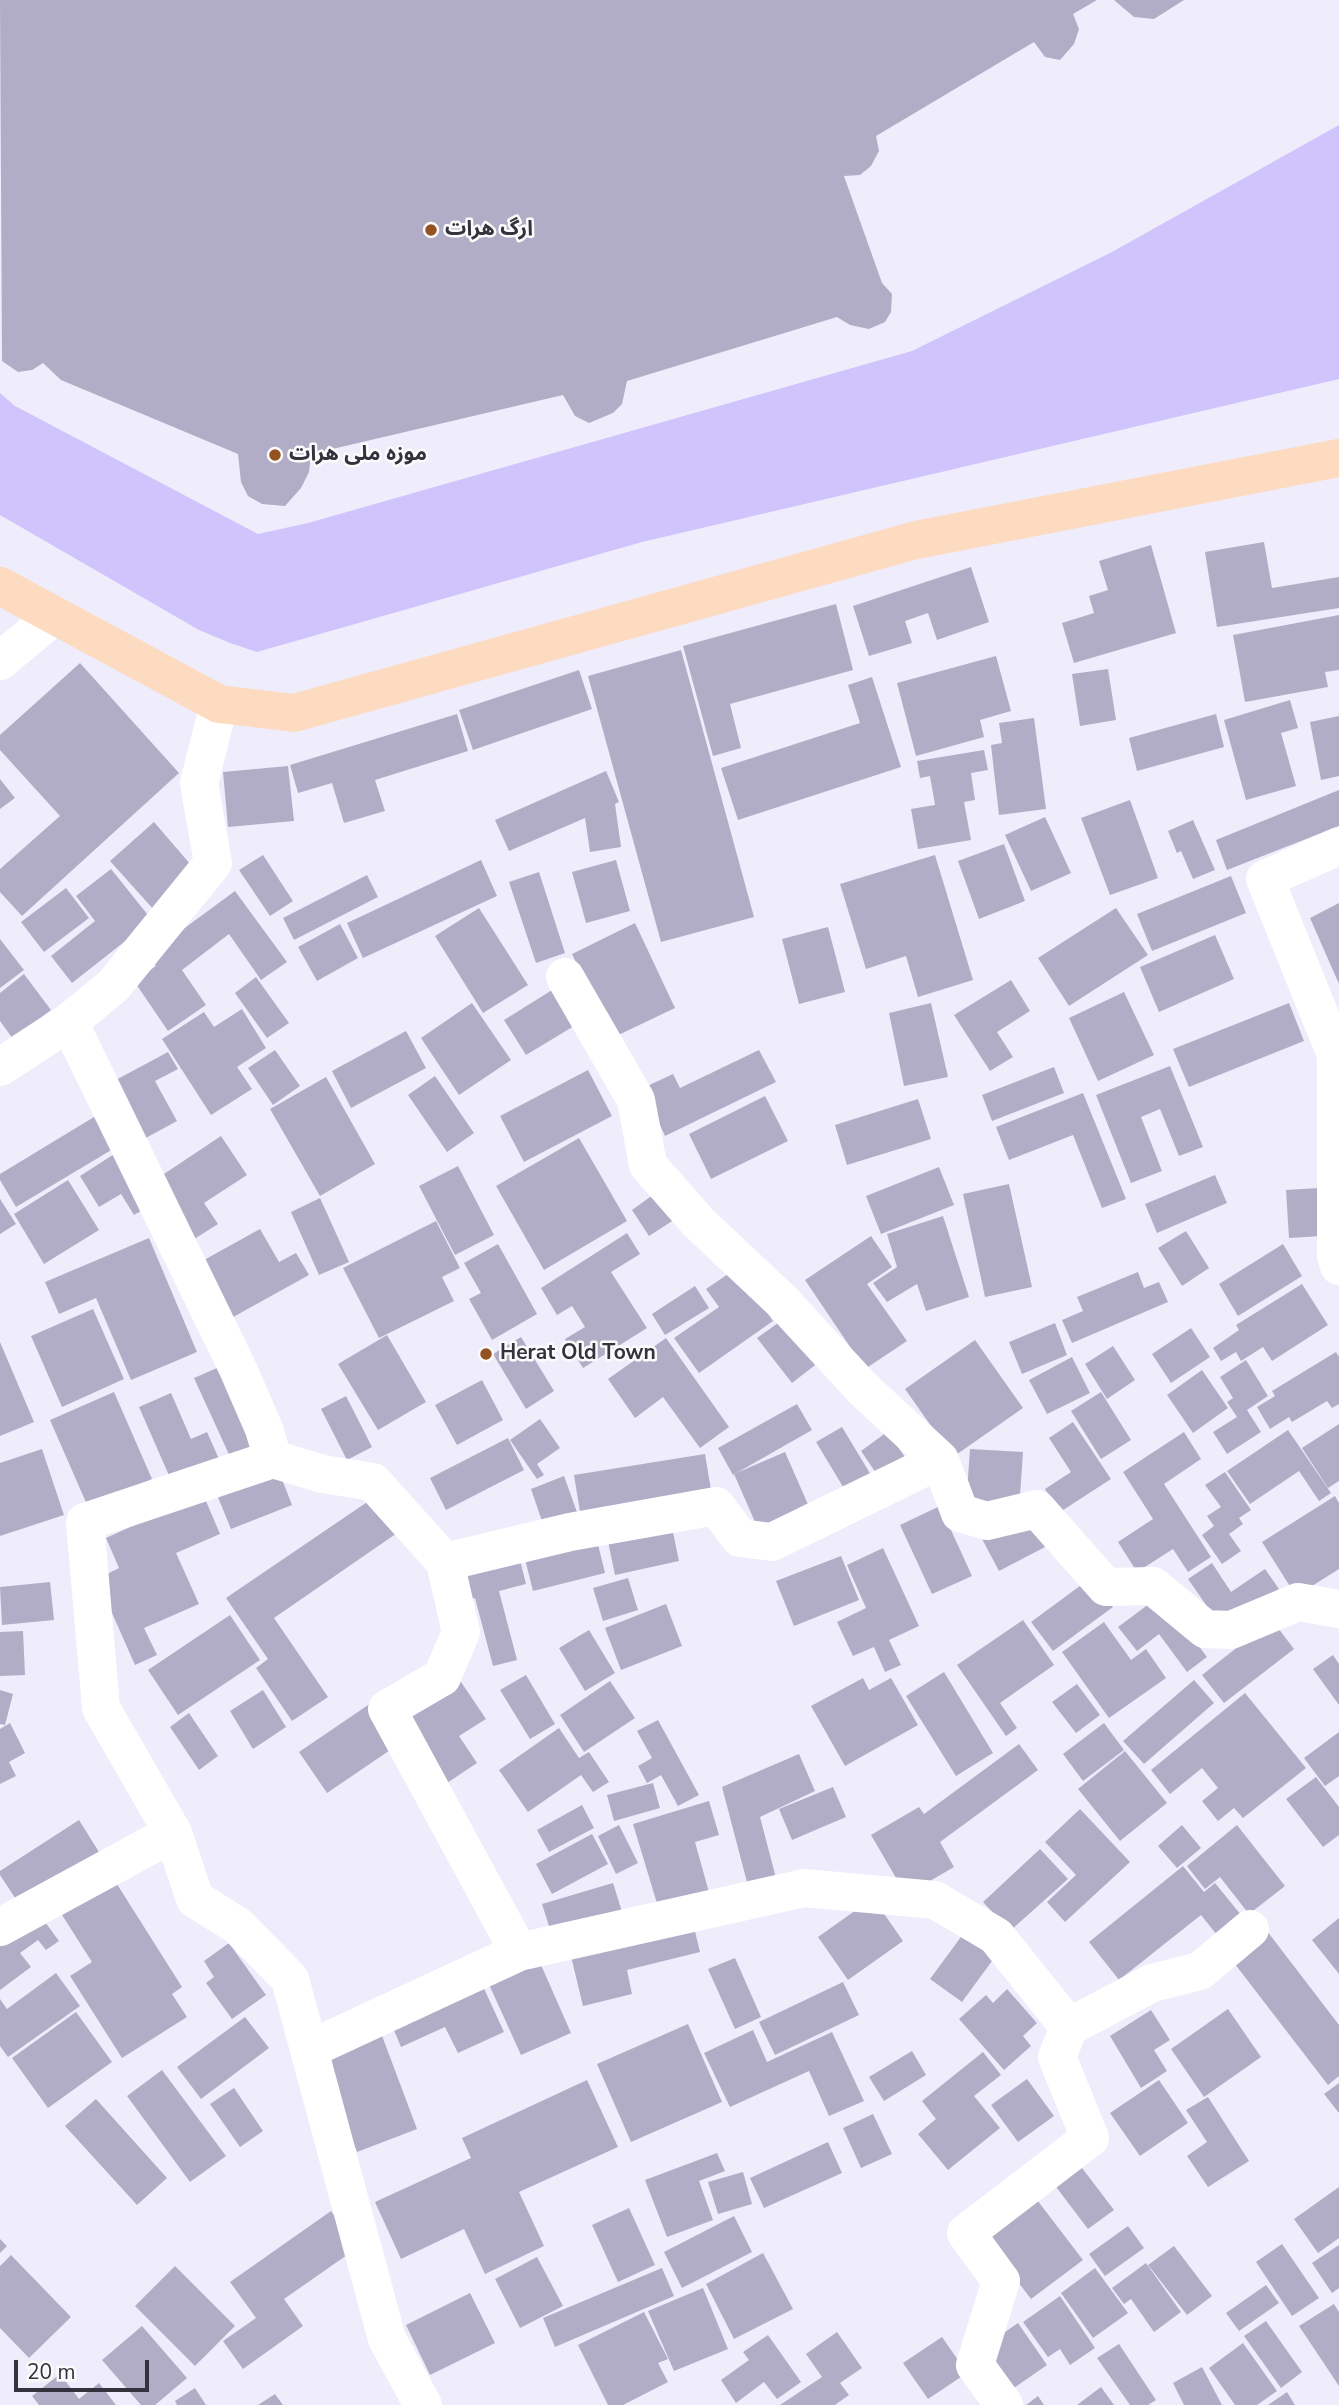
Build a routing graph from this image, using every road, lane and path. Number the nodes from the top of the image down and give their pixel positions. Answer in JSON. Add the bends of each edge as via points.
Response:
{"nodes":[{"id":1,"x":1339,"y":458,"type":"edge"},
{"id":2,"x":0,"y":586,"type":"edge"},
{"id":3,"x":54,"y":616,"type":"junction"},
{"id":4,"x":0,"y":661,"type":"edge"},
{"id":5,"x":219,"y":704,"type":"junction"},
{"id":6,"x":1339,"y":846,"type":"edge"},
{"id":7,"x":565,"y":977,"type":"dead end"},
{"id":8,"x":68,"y":1022,"type":"junction"},
{"id":9,"x":0,"y":1067,"type":"edge"},
{"id":10,"x":1339,"y":1266,"type":"edge"},
{"id":11,"x":273,"y":1459,"type":"junction"},
{"id":12,"x":940,"y":1460,"type":"junction"},
{"id":13,"x":445,"y":1562,"type":"junction"},
{"id":14,"x":1339,"y":1609,"type":"edge"},
{"id":15,"x":173,"y":1833,"type":"junction"},
{"id":16,"x":0,"y":1927,"type":"edge"},
{"id":17,"x":1250,"y":1929,"type":"dead end"},
{"id":18,"x":519,"y":1952,"type":"junction"},
{"id":19,"x":1069,"y":2027,"type":"junction"},
{"id":20,"x":310,"y":2049,"type":"junction"},
{"id":21,"x":422,"y":2405,"type":"edge"},
{"id":22,"x":1004,"y":2405,"type":"edge"}],
"edges":[{"from":1,"to":5,"type":"street","via":[[916,541],[294,713]]},
{"from":2,"to":3,"type":"street"},
{"from":3,"to":4,"type":"street"},
{"from":3,"to":5,"type":"street"},
{"from":5,"to":8,"type":"street","via":[[198,783],[214,863],[113,986]]},
{"from":6,"to":10,"type":"street","via":[[1265,879],[1336,1055]]},
{"from":7,"to":12,"type":"street","via":[[636,1100],[649,1165],[699,1223]]},
{"from":8,"to":9,"type":"street"},
{"from":8,"to":11,"type":"street","via":[[238,1369]]},
{"from":11,"to":13,"type":"street","via":[[373,1482]]},
{"from":11,"to":15,"type":"street","via":[[85,1522],[101,1708]]},
{"from":12,"to":13,"type":"street","via":[[772,1542],[740,1538],[716,1506],[570,1532]]},
{"from":12,"to":14,"type":"street","via":[[960,1513],[987,1521],[1037,1509],[1106,1587],[1153,1586],[1205,1629],[1231,1630],[1298,1602]]},
{"from":13,"to":18,"type":"street","via":[[461,1632],[442,1677],[387,1709]]},
{"from":15,"to":16,"type":"street"},
{"from":15,"to":20,"type":"street","via":[[195,1899],[238,1926],[290,1979]]},
{"from":17,"to":19,"type":"street","via":[[1200,1971],[1152,1983]]},
{"from":18,"to":19,"type":"street","via":[[804,1888],[935,1900],[996,1936]]},
{"from":18,"to":20,"type":"street"},
{"from":19,"to":22,"type":"street","via":[[1056,2057],[1090,2138],[966,2234],[1001,2281],[975,2365]]},
{"from":20,"to":21,"type":"street","via":[[387,2339]]}]}
